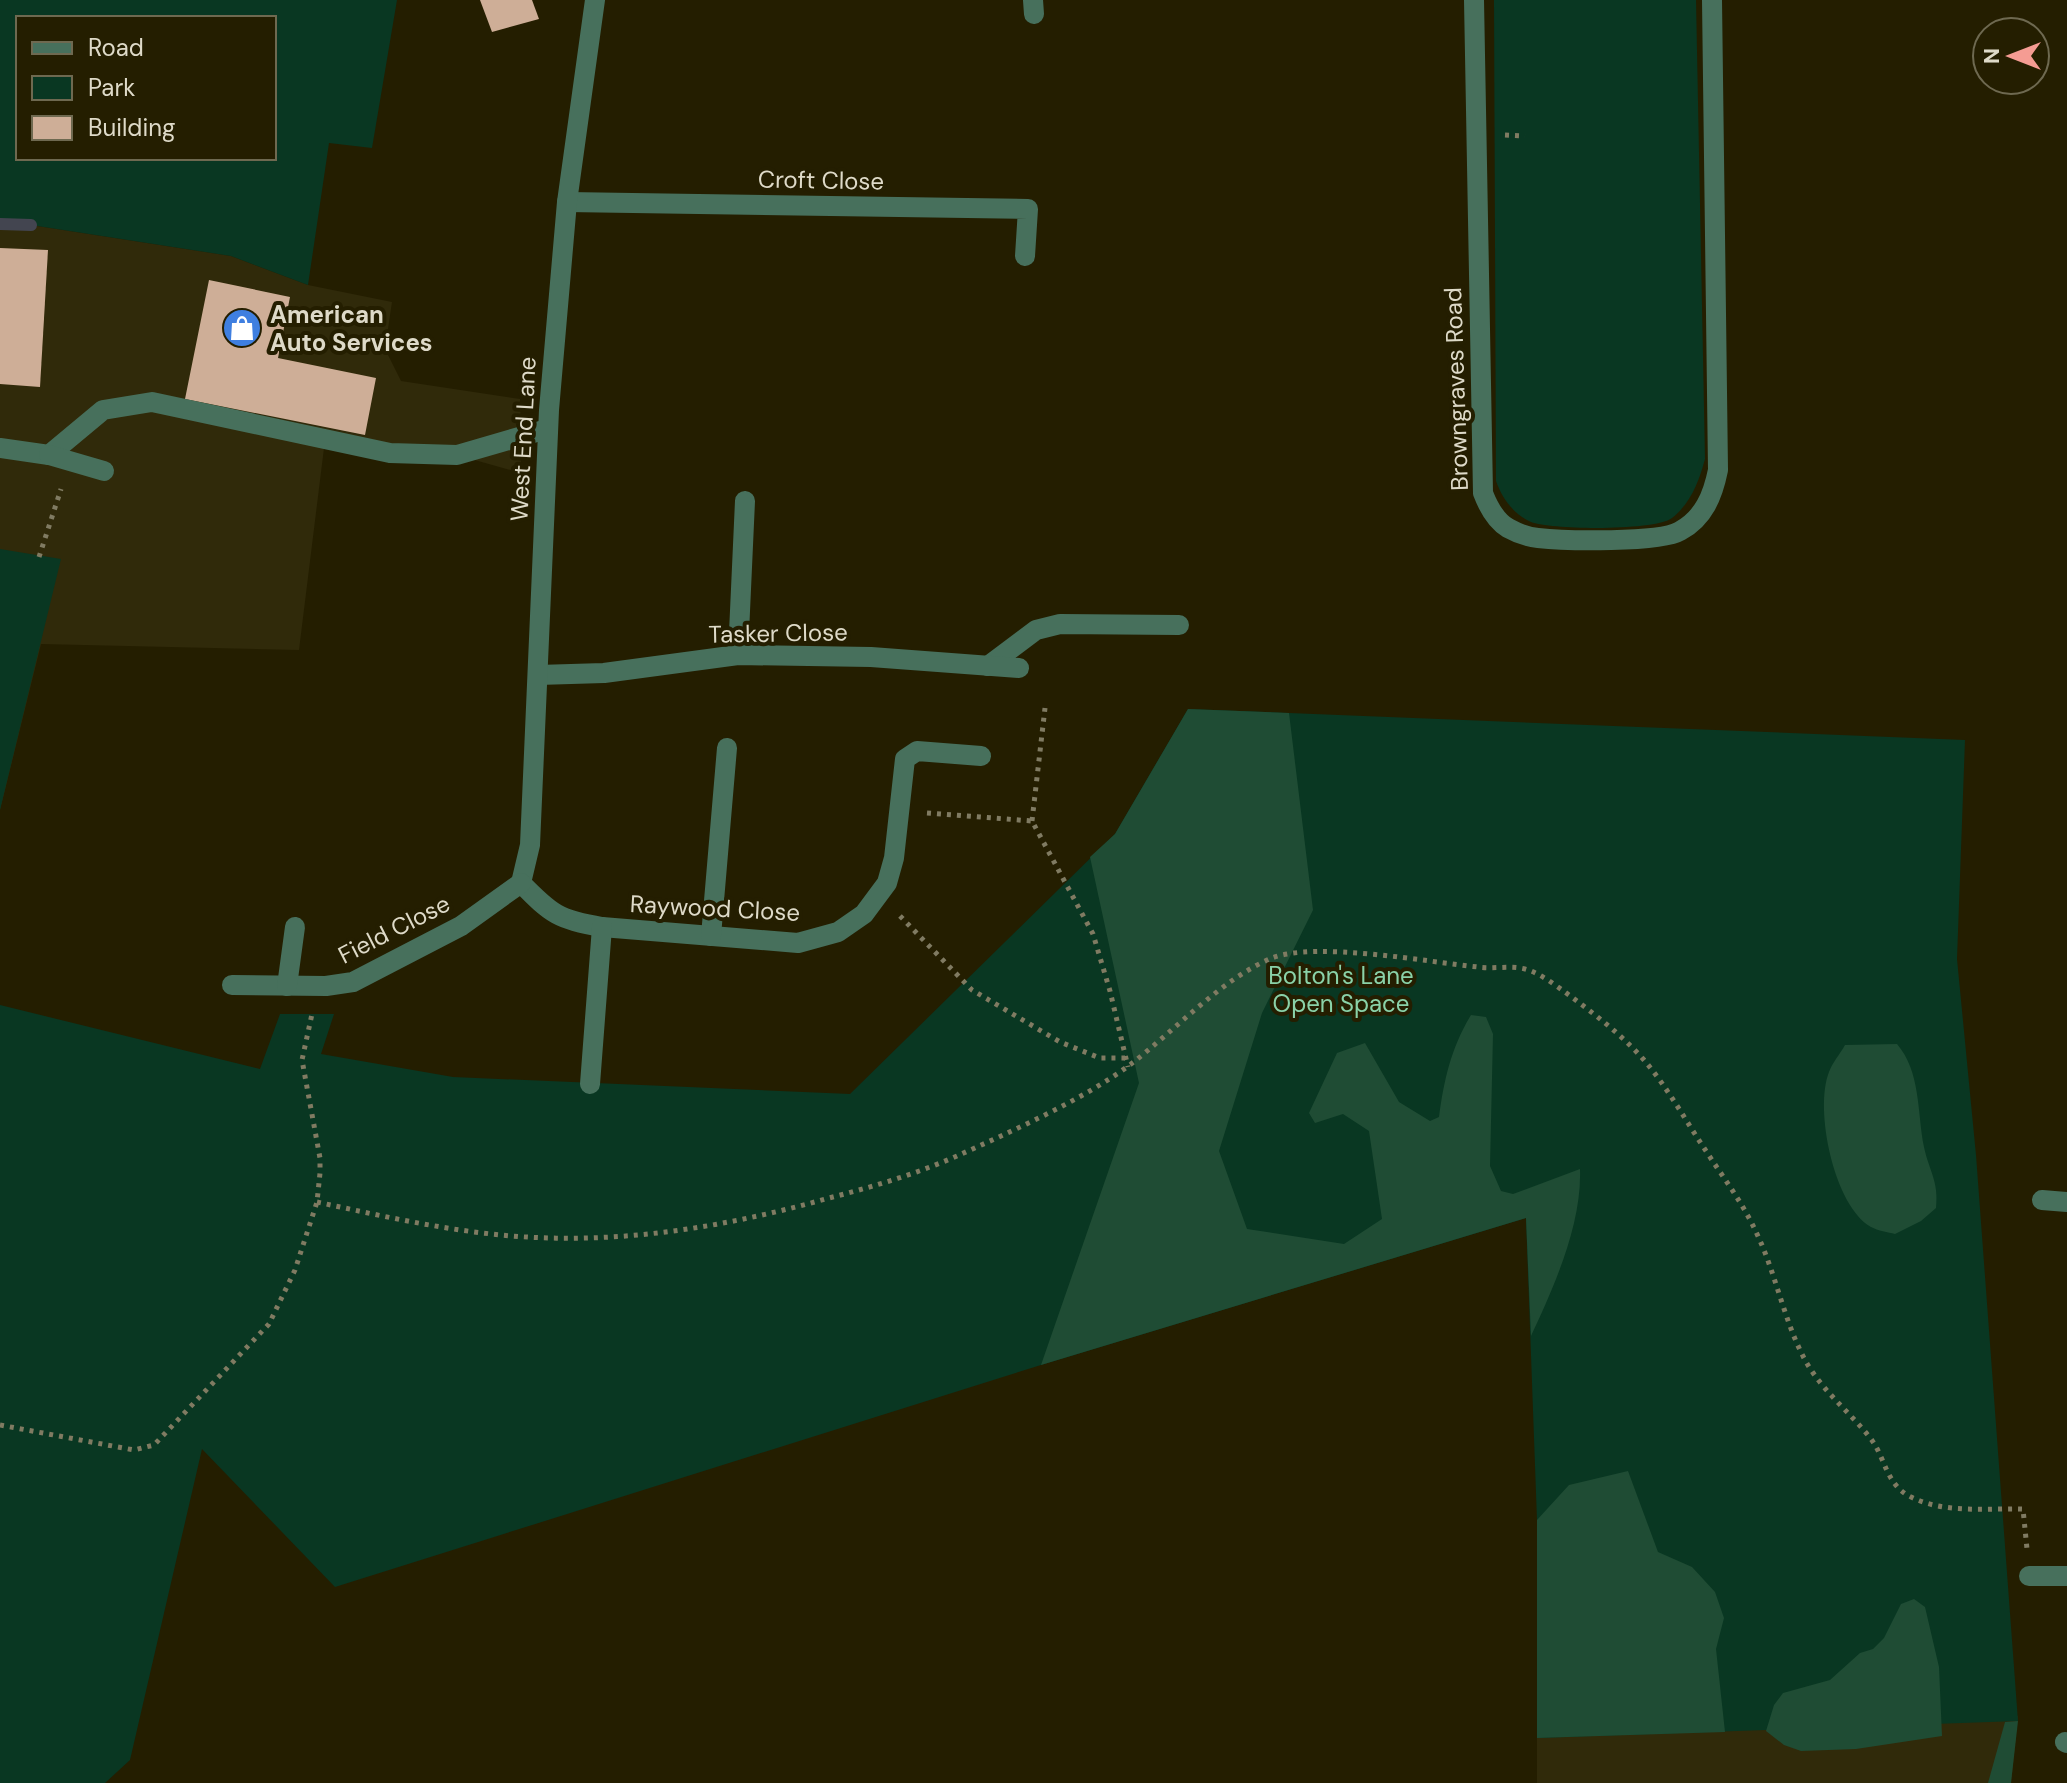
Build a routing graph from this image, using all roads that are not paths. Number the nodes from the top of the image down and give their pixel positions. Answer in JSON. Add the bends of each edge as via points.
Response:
{"nodes":[{"id":1,"x":595,"y":0,"type":"edge"},
{"id":2,"x":1474,"y":0,"type":"edge"},
{"id":3,"x":1712,"y":0,"type":"edge"},
{"id":4,"x":567,"y":202,"type":"junction"},
{"id":5,"x":1025,"y":256,"type":"dead end"},
{"id":6,"x":547,"y":429,"type":"junction"},
{"id":7,"x":0,"y":448,"type":"edge"},
{"id":8,"x":49,"y":455,"type":"junction"},
{"id":9,"x":104,"y":471,"type":"dead end"},
{"id":10,"x":745,"y":501,"type":"dead end"},
{"id":11,"x":1179,"y":625,"type":"dead end"},
{"id":12,"x":738,"y":655,"type":"junction"},
{"id":13,"x":988,"y":666,"type":"junction"},
{"id":14,"x":1019,"y":668,"type":"dead end"},
{"id":15,"x":538,"y":675,"type":"junction"},
{"id":16,"x":727,"y":748,"type":"dead end"},
{"id":17,"x":981,"y":756,"type":"dead end"},
{"id":18,"x":521,"y":883,"type":"junction"},
{"id":19,"x":295,"y":927,"type":"dead end"},
{"id":20,"x":602,"y":927,"type":"junction"},
{"id":21,"x":711,"y":936,"type":"junction"},
{"id":22,"x":232,"y":985,"type":"dead end"},
{"id":23,"x":287,"y":986,"type":"junction"},
{"id":24,"x":590,"y":1084,"type":"dead end"},
{"id":25,"x":2042,"y":1200,"type":"dead end"},
{"id":26,"x":2067,"y":1202,"type":"edge"},
{"id":27,"x":2029,"y":1576,"type":"road end"},
{"id":28,"x":2067,"y":1576,"type":"edge"}],
"edges":[{"from":1,"to":4,"type":"street","name":"West End Lane"},
{"from":2,"to":3,"type":"street","name":"Browngraves Road","via":[[1483,493],[1506,527],[1535,538],[1643,539],[1689,526],[1712,496],[1718,470]]},
{"from":4,"to":5,"type":"street","name":"Croft Close","via":[[1028,209]]},
{"from":4,"to":6,"type":"street","name":"West End Lane"},
{"from":6,"to":8,"type":"street","via":[[457,455],[390,453],[118,399]]},
{"from":6,"to":15,"type":"street","name":"West End Lane"},
{"from":7,"to":8,"type":"street"},
{"from":8,"to":9,"type":"street"},
{"from":10,"to":12,"type":"street"},
{"from":11,"to":13,"type":"street","via":[[1060,624],[1036,630]]},
{"from":12,"to":13,"type":"street","name":"Tasker Close"},
{"from":12,"to":15,"type":"street","name":"Tasker Close","via":[[604,673]]},
{"from":13,"to":14,"type":"street","name":"Tasker Close"},
{"from":15,"to":18,"type":"street","name":"West End Lane","via":[[530,845]]},
{"from":16,"to":21,"type":"street"},
{"from":17,"to":21,"type":"street","name":"Raywood Close","via":[[917,751],[905,759],[887,883],[864,914],[838,932],[798,943]]},
{"from":18,"to":20,"type":"street","name":"Raywood Close","via":[[548,911],[570,922]]},
{"from":18,"to":23,"type":"street","name":"Field Close","via":[[461,926],[363,978],[326,986]]},
{"from":19,"to":23,"type":"street"},
{"from":20,"to":21,"type":"street","name":"Raywood Close"},
{"from":20,"to":24,"type":"street"},
{"from":22,"to":23,"type":"street","name":"Field Close"},
{"from":25,"to":26,"type":"street"},
{"from":27,"to":28,"type":"street"}]}
